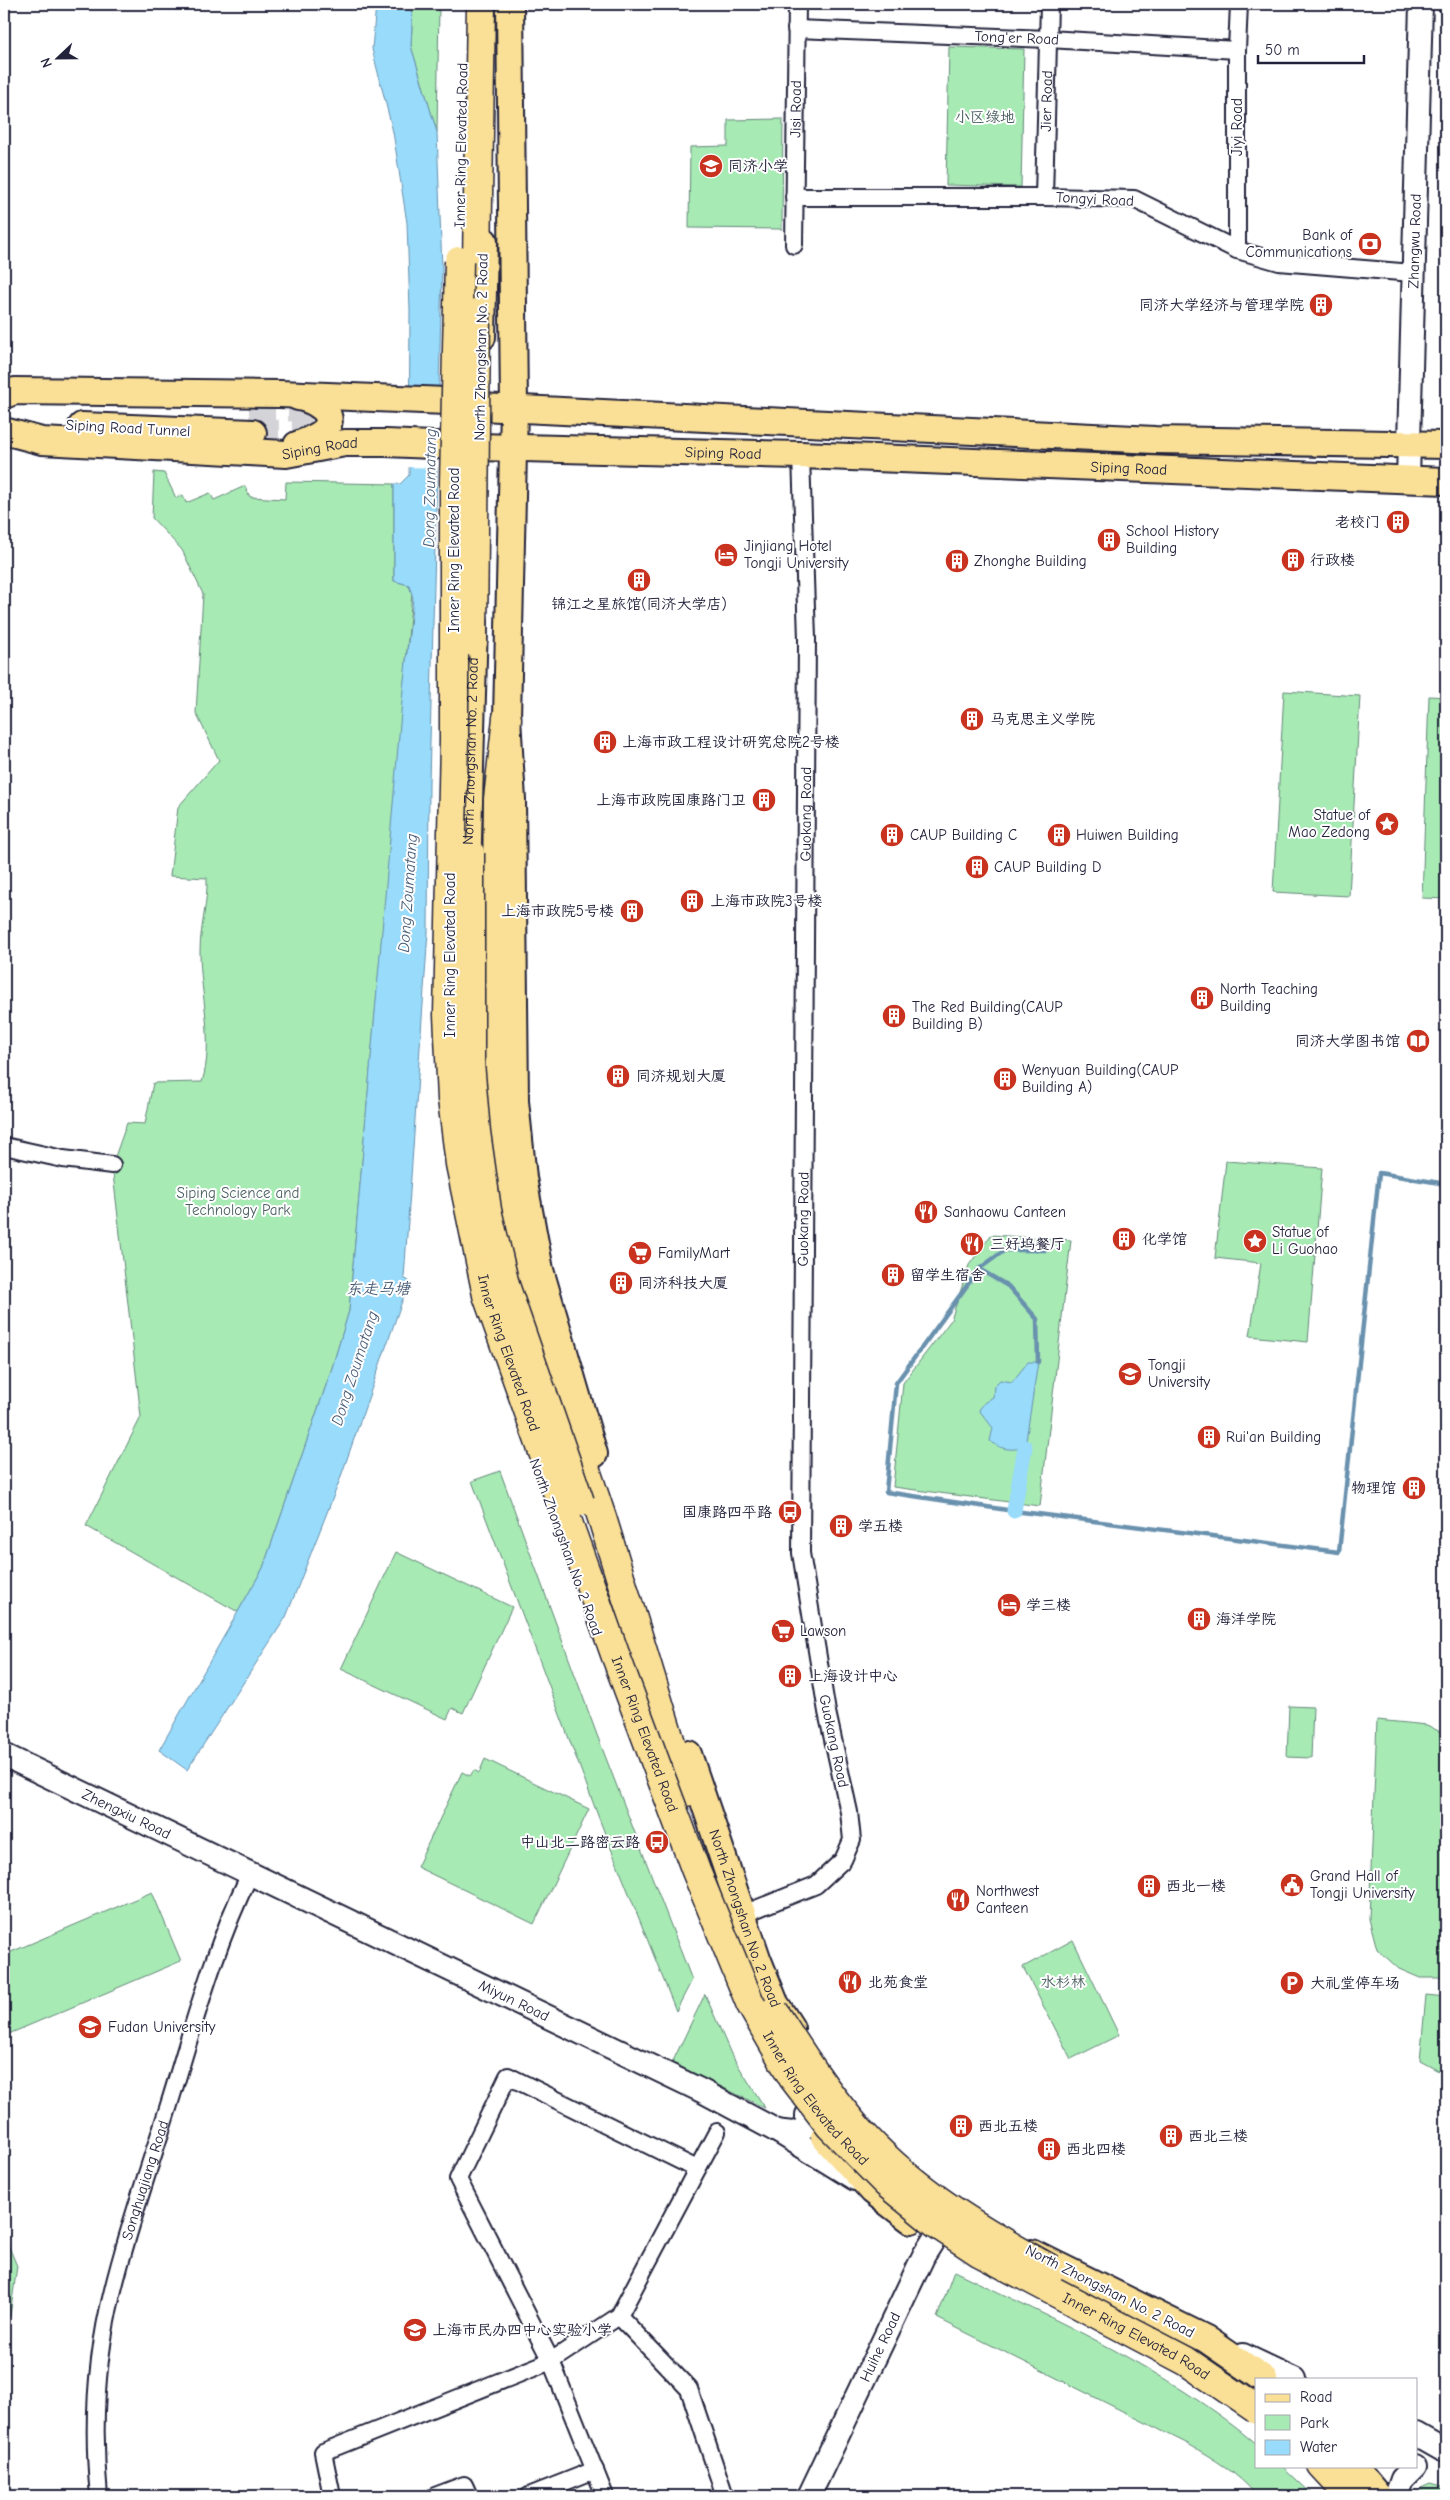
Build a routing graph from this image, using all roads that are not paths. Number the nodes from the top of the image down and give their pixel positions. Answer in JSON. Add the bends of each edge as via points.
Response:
{"nodes":[{"id":1,"x":464,"y":4,"type":"edge"},
{"id":2,"x":481,"y":4,"type":"edge"},
{"id":3,"x":490,"y":4,"type":"edge"},
{"id":4,"x":510,"y":4,"type":"edge"},
{"id":5,"x":797,"y":4,"type":"edge"},
{"id":6,"x":1049,"y":4,"type":"edge"},
{"id":7,"x":1239,"y":4,"type":"edge"},
{"id":8,"x":1421,"y":4,"type":"edge"},
{"id":9,"x":796,"y":30,"type":"junction"},
{"id":10,"x":1048,"y":39,"type":"junction"},
{"id":11,"x":1237,"y":50,"type":"junction"},
{"id":12,"x":794,"y":197,"type":"junction"},
{"id":13,"x":1044,"y":197,"type":"junction"},
{"id":14,"x":794,"y":245,"type":"dead end"},
{"id":15,"x":1237,"y":250,"type":"junction"},
{"id":16,"x":1413,"y":274,"type":"junction"},
{"id":17,"x":280,"y":394,"type":"junction"},
{"id":18,"x":4,"y":395,"type":"edge"},
{"id":19,"x":4,"y":401,"type":"edge"},
{"id":20,"x":480,"y":407,"type":"junction"},
{"id":21,"x":514,"y":408,"type":"junction"},
{"id":22,"x":4,"y":427,"type":"edge"},
{"id":23,"x":4,"y":431,"type":"edge"},
{"id":24,"x":1410,"y":444,"type":"junction"},
{"id":25,"x":1446,"y":445,"type":"edge"},
{"id":26,"x":479,"y":447,"type":"junction"},
{"id":27,"x":513,"y":448,"type":"junction"},
{"id":28,"x":270,"y":453,"type":"junction"},
{"id":29,"x":801,"y":455,"type":"junction"},
{"id":30,"x":1408,"y":479,"type":"junction"},
{"id":31,"x":1446,"y":481,"type":"edge"},
{"id":32,"x":507,"y":718,"type":"junction"},
{"id":33,"x":4,"y":1146,"type":"edge"},
{"id":34,"x":112,"y":1165,"type":"dead end"},
{"id":35,"x":4,"y":1755,"type":"edge"},
{"id":36,"x":686,"y":1792,"type":"junction"},
{"id":37,"x":250,"y":1874,"type":"junction"},
{"id":38,"x":741,"y":1914,"type":"junction"},
{"id":39,"x":807,"y":2115,"type":"junction"},
{"id":40,"x":777,"y":2131,"type":"junction"},
{"id":41,"x":717,"y":2132,"type":"dead end"},
{"id":42,"x":697,"y":2169,"type":"junction"},
{"id":43,"x":873,"y":2191,"type":"junction"},
{"id":44,"x":958,"y":2204,"type":"junction"},
{"id":45,"x":935,"y":2235,"type":"junction"},
{"id":46,"x":619,"y":2316,"type":"junction"},
{"id":47,"x":1206,"y":2339,"type":"junction"},
{"id":48,"x":551,"y":2361,"type":"junction"},
{"id":49,"x":1263,"y":2378,"type":"edge"},
{"id":50,"x":1292,"y":2378,"type":"edge"},
{"id":51,"x":1255,"y":2385,"type":"edge"},
{"id":52,"x":1255,"y":2408,"type":"edge"},
{"id":53,"x":1255,"y":2422,"type":"edge"},
{"id":54,"x":1418,"y":2435,"type":"edge"},
{"id":55,"x":1446,"y":2451,"type":"edge"},
{"id":56,"x":1446,"y":2457,"type":"edge"},
{"id":57,"x":1418,"y":2465,"type":"edge"},
{"id":58,"x":1308,"y":2468,"type":"edge"},
{"id":59,"x":1324,"y":2468,"type":"edge"},
{"id":60,"x":1348,"y":2468,"type":"edge"},
{"id":61,"x":1355,"y":2468,"type":"edge"},
{"id":62,"x":1414,"y":2468,"type":"edge"},
{"id":63,"x":595,"y":2470,"type":"junction"},
{"id":64,"x":99,"y":2496,"type":"edge"},
{"id":65,"x":332,"y":2496,"type":"edge"},
{"id":66,"x":435,"y":2496,"type":"edge"},
{"id":67,"x":469,"y":2496,"type":"edge"},
{"id":68,"x":529,"y":2496,"type":"edge"},
{"id":69,"x":605,"y":2496,"type":"edge"},
{"id":70,"x":725,"y":2496,"type":"edge"},
{"id":71,"x":809,"y":2496,"type":"edge"},
{"id":72,"x":1335,"y":2496,"type":"edge"},
{"id":73,"x":1350,"y":2496,"type":"edge"},
{"id":74,"x":1372,"y":2496,"type":"edge"},
{"id":75,"x":1378,"y":2496,"type":"edge"},
{"id":76,"x":1396,"y":2496,"type":"edge"}],
"edges":[{"from":1,"to":52,"type":"highway","name":"Inner Ring Elevated Road","bridge":true,"via":[[448,1015],[452,1099],[460,1164],[487,1295],[501,1339],[726,1946],[750,2003],[793,2078],[862,2161],[935,2223],[979,2252],[1186,2361]]},
{"from":2,"to":36,"type":"highway","name":"Inner Ring Elevated Road","bridge":true,"via":[[469,1002],[476,1132],[487,1210],[505,1285]]},
{"from":3,"to":20,"type":"main road","name":"North Zhongshan No. 2 Road"},
{"from":4,"to":21,"type":"main road","name":"North Zhongshan No. 2 Road"},
{"from":5,"to":9,"type":"street","name":"Jisi Road"},
{"from":6,"to":10,"type":"street","name":"Jier Road"},
{"from":7,"to":11,"type":"street","name":"Jiyi Road"},
{"from":8,"to":16,"type":"street","name":"Zhangwu Road"},
{"from":9,"to":10,"type":"street","name":"Tong'er Road"},
{"from":9,"to":12,"type":"street","name":"Jisi Road"},
{"from":10,"to":11,"type":"street","name":"Tong'er Road"},
{"from":10,"to":13,"type":"street","name":"Jier Road"},
{"from":11,"to":15,"type":"street","name":"Jiyi Road"},
{"from":12,"to":13,"type":"street","name":"Tongyi Road"},
{"from":12,"to":14,"type":"street","name":"Jisi Road"},
{"from":13,"to":15,"type":"street","name":"Tongyi Road","via":[[1134,199]]},
{"from":15,"to":16,"type":"street","name":"Tongyi Road","via":[[1279,262]]},
{"from":16,"to":24,"type":"street","name":"Zhangwu Road"},
{"from":17,"to":18,"type":"main road","name":"Siping Road","via":[[15,391]]},
{"from":17,"to":20,"type":"main road","name":"Siping Road","via":[[446,401]]},
{"from":17,"to":28,"type":"main road","via":[[318,403],[328,424],[309,440]]},
{"from":19,"to":22,"type":"main road","name":"Siping Road Tunnel","via":[[251,421]]},
{"from":20,"to":21,"type":"main road","name":"Siping Road"},
{"from":20,"to":26,"type":"main road","name":"North Zhongshan No. 2 Road"},
{"from":21,"to":24,"type":"main road","name":"Siping Road","via":[[1155,440]]},
{"from":21,"to":27,"type":"main road","name":"North Zhongshan No. 2 Road"},
{"from":23,"to":28,"type":"main road","name":"Siping Road","via":[[42,441]]},
{"from":24,"to":25,"type":"main road","name":"Siping Road"},
{"from":24,"to":30,"type":"street","name":"Zhangwu Road"},
{"from":26,"to":27,"type":"main road","name":"Siping Road"},
{"from":26,"to":28,"type":"main road","name":"Siping Road","via":[[345,443],[286,454]]},
{"from":26,"to":39,"type":"main road","name":"North Zhongshan No. 2 Road","via":[[464,1061],[470,1190],[483,1286],[493,1334],[541,1479],[707,1928],[744,2011]]},
{"from":27,"to":29,"type":"main road","name":"Siping Road"},
{"from":27,"to":32,"type":"main road","name":"North Zhongshan No. 2 Road"},
{"from":29,"to":30,"type":"main road","name":"Siping Road"},
{"from":29,"to":38,"type":"street","name":"Guokang Road","via":[[807,639],[800,1553],[852,1840],[843,1860],[816,1886]]},
{"from":30,"to":31,"type":"main road","name":"Siping Road"},
{"from":32,"to":36,"type":"highway","via":[[498,799],[495,1052],[499,1114],[515,1229],[544,1341]]},
{"from":32,"to":38,"type":"main road","name":"North Zhongshan No. 2 Road","via":[[512,800],[515,1101],[523,1178],[540,1270],[646,1626]]},
{"from":33,"to":34,"type":"street","via":[[63,1159]]},
{"from":35,"to":37,"type":"street","name":"Zhengxiu Road"},
{"from":36,"to":51,"type":"highway","name":"Inner Ring Elevated Road","bridge":true,"via":[[710,1860],[771,2007],[853,2124],[928,2193],[984,2232],[1190,2343]]},
{"from":37,"to":40,"type":"street","name":"Miyun Road","via":[[702,2091]]},
{"from":37,"to":64,"type":"street","name":"Songhuajiang Road","via":[[230,1916],[198,2009],[113,2290],[101,2349],[96,2403],[95,2457]]},
{"from":38,"to":44,"type":"main road","name":"North Zhongshan No. 2 Road","via":[[775,2003],[818,2070],[857,2119],[887,2148]]},
{"from":39,"to":40,"type":"street","name":"Miyun Road","via":[[807,2126],[801,2132]]},
{"from":39,"to":43,"type":"main road","name":"North Zhongshan No. 2 Road"},
{"from":40,"to":43,"type":"street","name":"Miyun Road"},
{"from":41,"to":42,"type":"street"},
{"from":42,"to":46,"type":"street"},
{"from":42,"to":48,"type":"street","via":[[508,2076],[458,2179]]},
{"from":43,"to":45,"type":"main road","name":"North Zhongshan No. 2 Road"},
{"from":44,"to":45,"type":"street","name":"Huihe Road"},
{"from":44,"to":47,"type":"main road","name":"North Zhongshan No. 2 Road","via":[[1031,2253]]},
{"from":45,"to":53,"type":"main road","name":"North Zhongshan No. 2 Road","via":[[1185,2372]]},
{"from":45,"to":71,"type":"street","name":"Huihe Road"},
{"from":46,"to":48,"type":"street"},
{"from":46,"to":70,"type":"street","via":[[689,2389]]},
{"from":47,"to":49,"type":"main road","name":"North Zhongshan No. 2 Road"},
{"from":47,"to":50,"type":"street"},
{"from":48,"to":63,"type":"street"},
{"from":48,"to":65,"type":"street","via":[[323,2452]]},
{"from":54,"to":55,"type":"street"},
{"from":56,"to":57,"type":"street"},
{"from":58,"to":72,"type":"main road"},
{"from":59,"to":73,"type":"highway"},
{"from":60,"to":74,"type":"highway"},
{"from":61,"to":75,"type":"main road"},
{"from":62,"to":76,"type":"street","via":[[1402,2479]]},
{"from":63,"to":68,"type":"street"},
{"from":63,"to":69,"type":"street"},
{"from":66,"to":67,"type":"street","via":[[464,2485]]}]}
